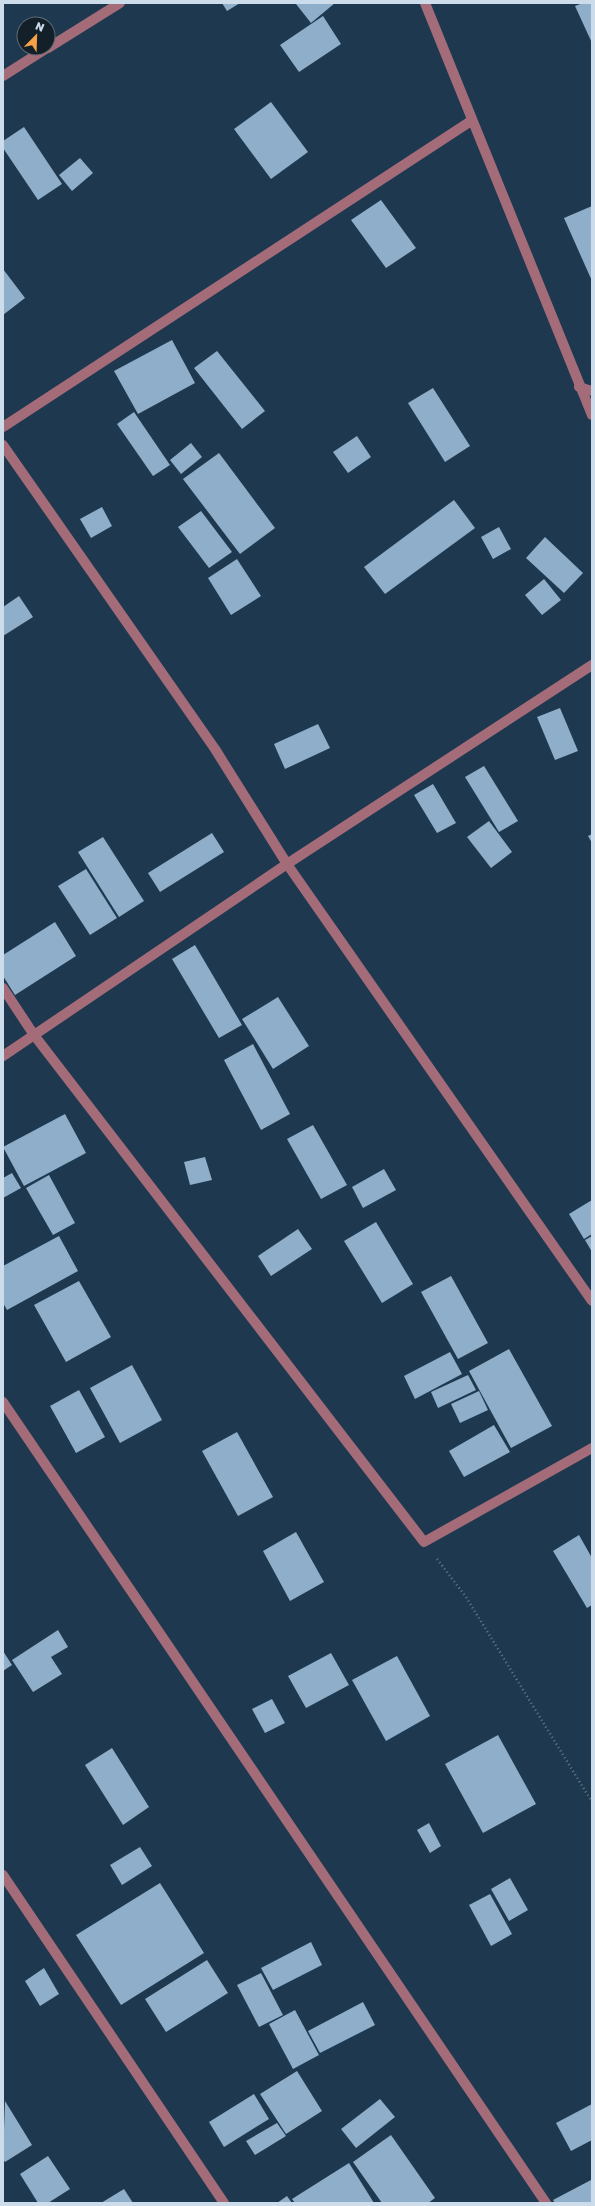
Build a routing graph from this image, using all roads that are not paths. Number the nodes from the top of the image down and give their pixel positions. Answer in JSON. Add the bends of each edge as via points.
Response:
{"nodes":[{"id":1,"x":120,"y":3,"type":"edge"},
{"id":2,"x":425,"y":3,"type":"edge"},
{"id":3,"x":56,"y":43,"type":"edge"},
{"id":4,"x":35,"y":56,"type":"edge"},
{"id":5,"x":3,"y":76,"type":"edge"},
{"id":6,"x":471,"y":120,"type":"junction"},
{"id":7,"x":579,"y":387,"type":"junction"},
{"id":8,"x":592,"y":391,"type":"edge"},
{"id":9,"x":592,"y":415,"type":"edge"},
{"id":10,"x":3,"y":427,"type":"edge"},
{"id":11,"x":3,"y":445,"type":"edge"},
{"id":12,"x":592,"y":665,"type":"edge"},
{"id":13,"x":288,"y":864,"type":"junction"},
{"id":14,"x":3,"y":988,"type":"edge"},
{"id":15,"x":34,"y":1034,"type":"junction"},
{"id":16,"x":3,"y":1056,"type":"edge"},
{"id":17,"x":592,"y":1301,"type":"edge"},
{"id":18,"x":3,"y":1402,"type":"edge"},
{"id":19,"x":592,"y":1448,"type":"edge"},
{"id":20,"x":3,"y":1875,"type":"edge"},
{"id":21,"x":224,"y":2203,"type":"edge"},
{"id":22,"x":546,"y":2203,"type":"edge"}],
"edges":[{"from":1,"to":3,"type":"street"},
{"from":2,"to":6,"type":"street"},
{"from":4,"to":5,"type":"street"},
{"from":6,"to":7,"type":"street"},
{"from":6,"to":10,"type":"street"},
{"from":7,"to":8,"type":"street"},
{"from":7,"to":9,"type":"street"},
{"from":11,"to":13,"type":"street","via":[[215,750]]},
{"from":12,"to":13,"type":"street"},
{"from":13,"to":15,"type":"street"},
{"from":13,"to":17,"type":"street"},
{"from":14,"to":15,"type":"street"},
{"from":15,"to":16,"type":"street"},
{"from":15,"to":19,"type":"street","via":[[424,1542]]},
{"from":18,"to":22,"type":"street"},
{"from":20,"to":21,"type":"street"}]}
